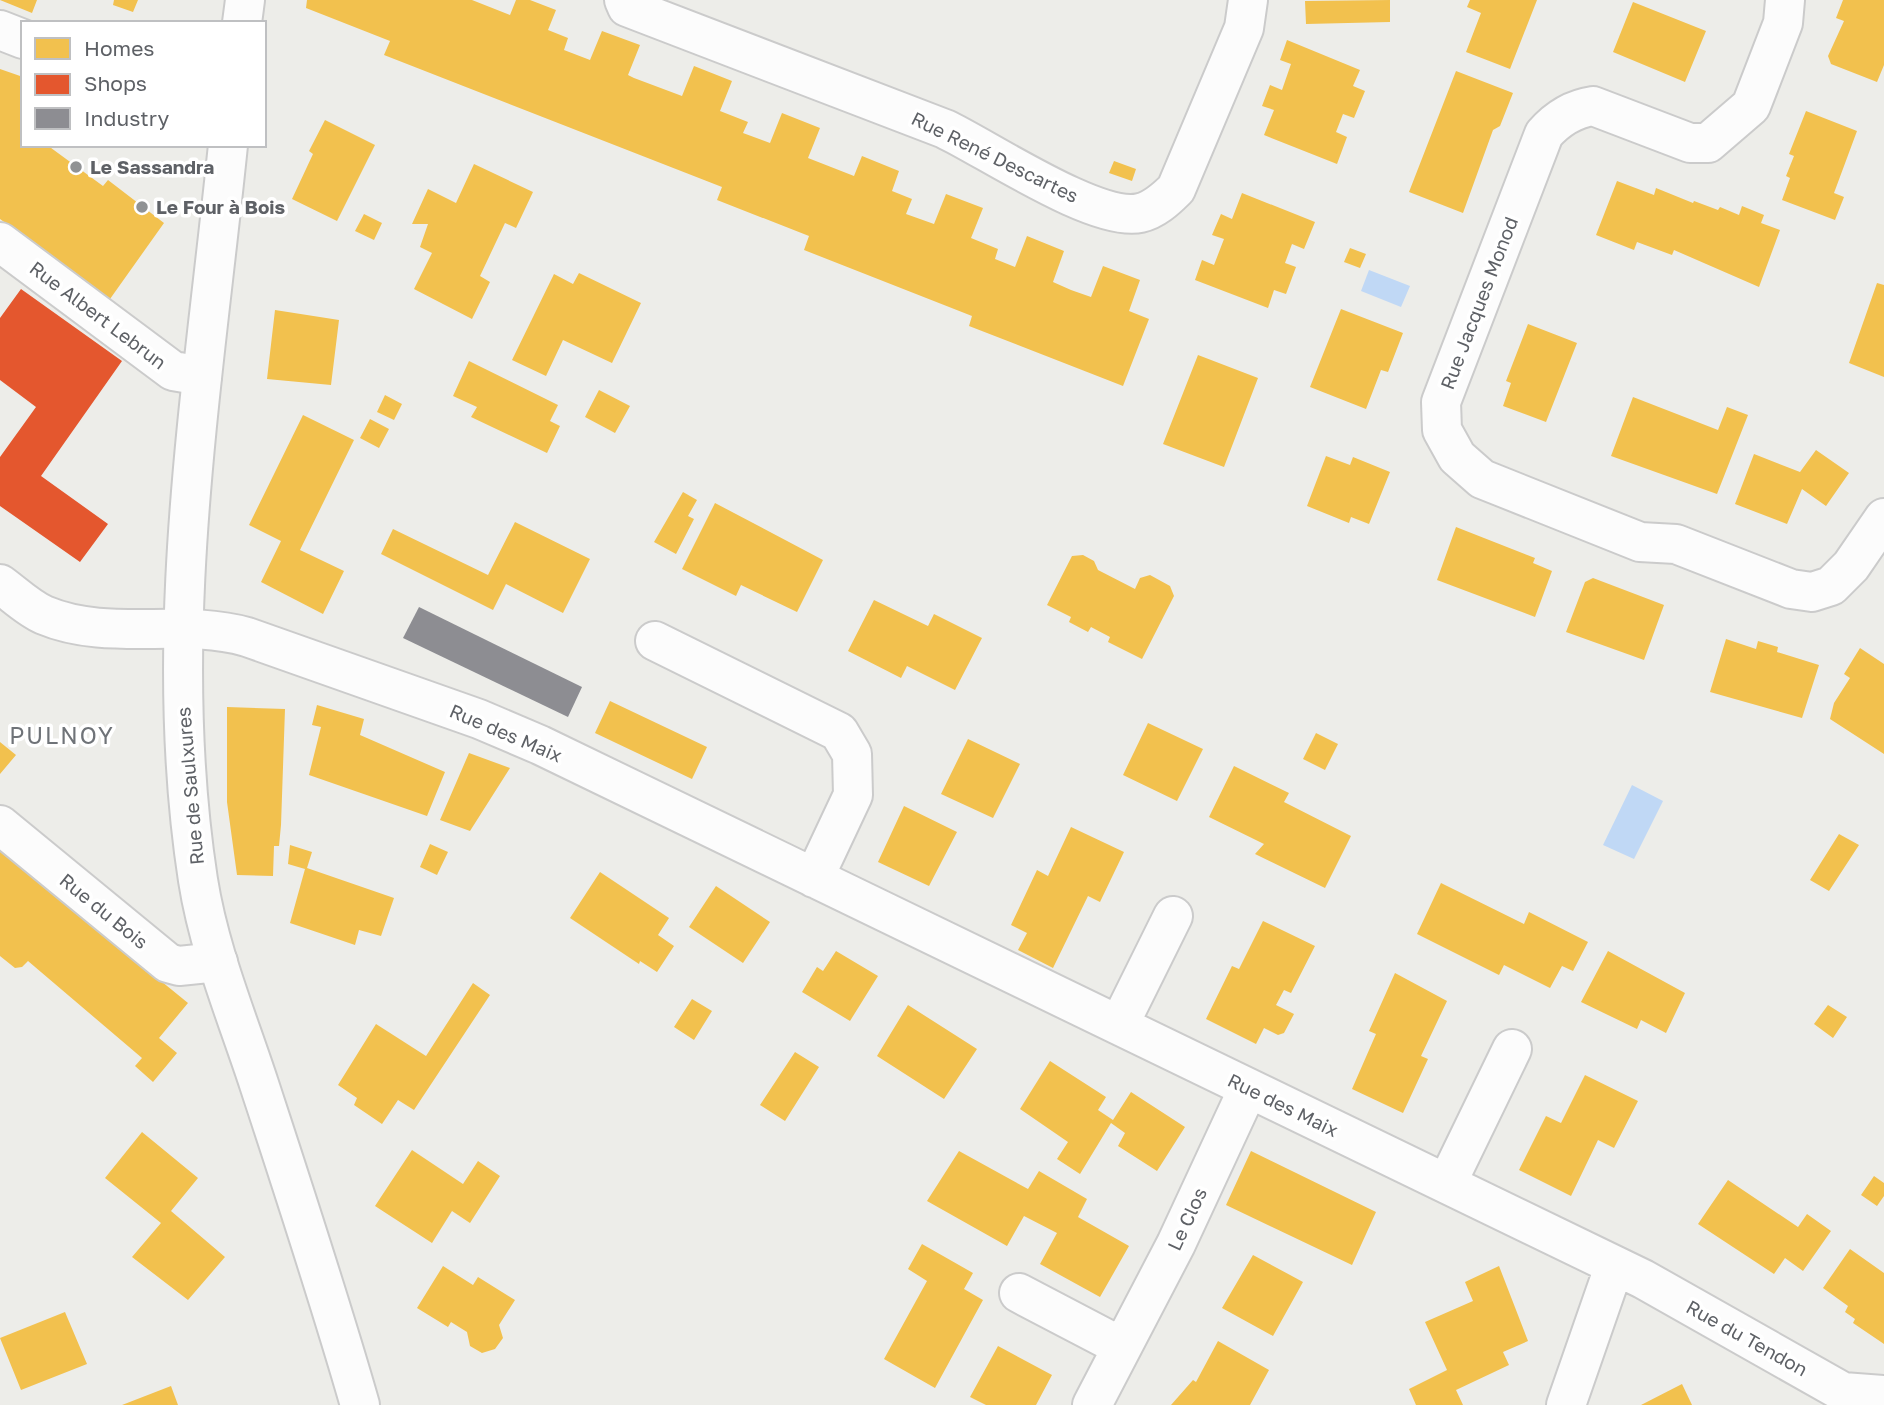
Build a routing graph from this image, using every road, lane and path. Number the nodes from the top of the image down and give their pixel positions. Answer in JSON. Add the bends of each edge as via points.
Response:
{"nodes":[{"id":1,"x":245,"y":0,"type":"edge"},
{"id":2,"x":624,"y":0,"type":"edge"},
{"id":3,"x":1248,"y":0,"type":"edge"},
{"id":4,"x":1785,"y":0,"type":"edge"},
{"id":5,"x":242,"y":21,"type":"edge"},
{"id":6,"x":0,"y":30,"type":"edge"},
{"id":7,"x":21,"y":37,"type":"edge"},
{"id":8,"x":228,"y":147,"type":"edge"},
{"id":9,"x":0,"y":242,"type":"edge"},
{"id":10,"x":202,"y":376,"type":"junction"},
{"id":11,"x":1884,"y":518,"type":"edge"},
{"id":12,"x":0,"y":584,"type":"edge"},
{"id":13,"x":183,"y":627,"type":"junction"},
{"id":14,"x":655,"y":641,"type":"dead end"},
{"id":15,"x":0,"y":825,"type":"edge"},
{"id":16,"x":814,"y":878,"type":"junction"},
{"id":17,"x":1174,"y":916,"type":"dead end"},
{"id":18,"x":218,"y":962,"type":"junction"},
{"id":19,"x":1119,"y":1025,"type":"junction"},
{"id":20,"x":1512,"y":1049,"type":"dead end"},
{"id":21,"x":1248,"y":1088,"type":"junction"},
{"id":22,"x":1447,"y":1183,"type":"junction"},
{"id":23,"x":1614,"y":1267,"type":"junction"},
{"id":24,"x":1019,"y":1293,"type":"dead end"},
{"id":25,"x":1122,"y":1348,"type":"junction"},
{"id":26,"x":1884,"y":1395,"type":"edge"},
{"id":27,"x":360,"y":1405,"type":"edge"},
{"id":28,"x":1092,"y":1405,"type":"edge"},
{"id":29,"x":1566,"y":1405,"type":"edge"}],
"edges":[{"from":1,"to":5,"type":"street"},
{"from":2,"to":3,"type":"street","name":"Rue René Descartes","via":[[627,7],[945,129],[1034,179],[1112,212],[1140,214],[1175,189],[1244,28]]},
{"from":4,"to":11,"type":"street","name":"Rue Jacques Monod","via":[[1783,23],[1751,106],[1708,143],[1690,143],[1593,106],[1556,120],[1544,134],[1441,402],[1442,430],[1457,457],[1482,479],[1640,542],[1676,544],[1791,589],[1812,592],[1831,586]]},
{"from":6,"to":7,"type":"street"},
{"from":8,"to":10,"type":"street","name":"Rue de Saulxures"},
{"from":9,"to":10,"type":"street","name":"Rue Albert Lebrun","via":[[173,371]]},
{"from":10,"to":13,"type":"street","name":"Rue de Saulxures"},
{"from":12,"to":13,"type":"street","name":"Rue des Maix","via":[[41,614],[65,622],[95,628]]},
{"from":13,"to":16,"type":"street","name":"Rue des Maix","via":[[247,637],[478,719]]},
{"from":13,"to":18,"type":"street","name":"Rue de Saulxures","via":[[183,739],[199,881]]},
{"from":14,"to":16,"type":"street","via":[[839,732],[852,754],[853,795]]},
{"from":15,"to":18,"type":"street","name":"Rue du Bois","via":[[168,963]]},
{"from":16,"to":19,"type":"street","name":"Rue des Maix"},
{"from":17,"to":19,"type":"street"},
{"from":18,"to":27,"type":"street","name":"Rue de Saulxures"},
{"from":19,"to":21,"type":"street","name":"Rue des Maix"},
{"from":20,"to":22,"type":"street"},
{"from":21,"to":22,"type":"street","name":"Rue des Maix"},
{"from":21,"to":25,"type":"street","name":"Le Clos"},
{"from":22,"to":23,"type":"street","name":"Rue des Maix"},
{"from":23,"to":26,"type":"street","name":"Rue du Tendon","via":[[1843,1392]]},
{"from":23,"to":29,"type":"street"},
{"from":24,"to":25,"type":"street"},
{"from":25,"to":28,"type":"street","name":"Le Clos"}]}
